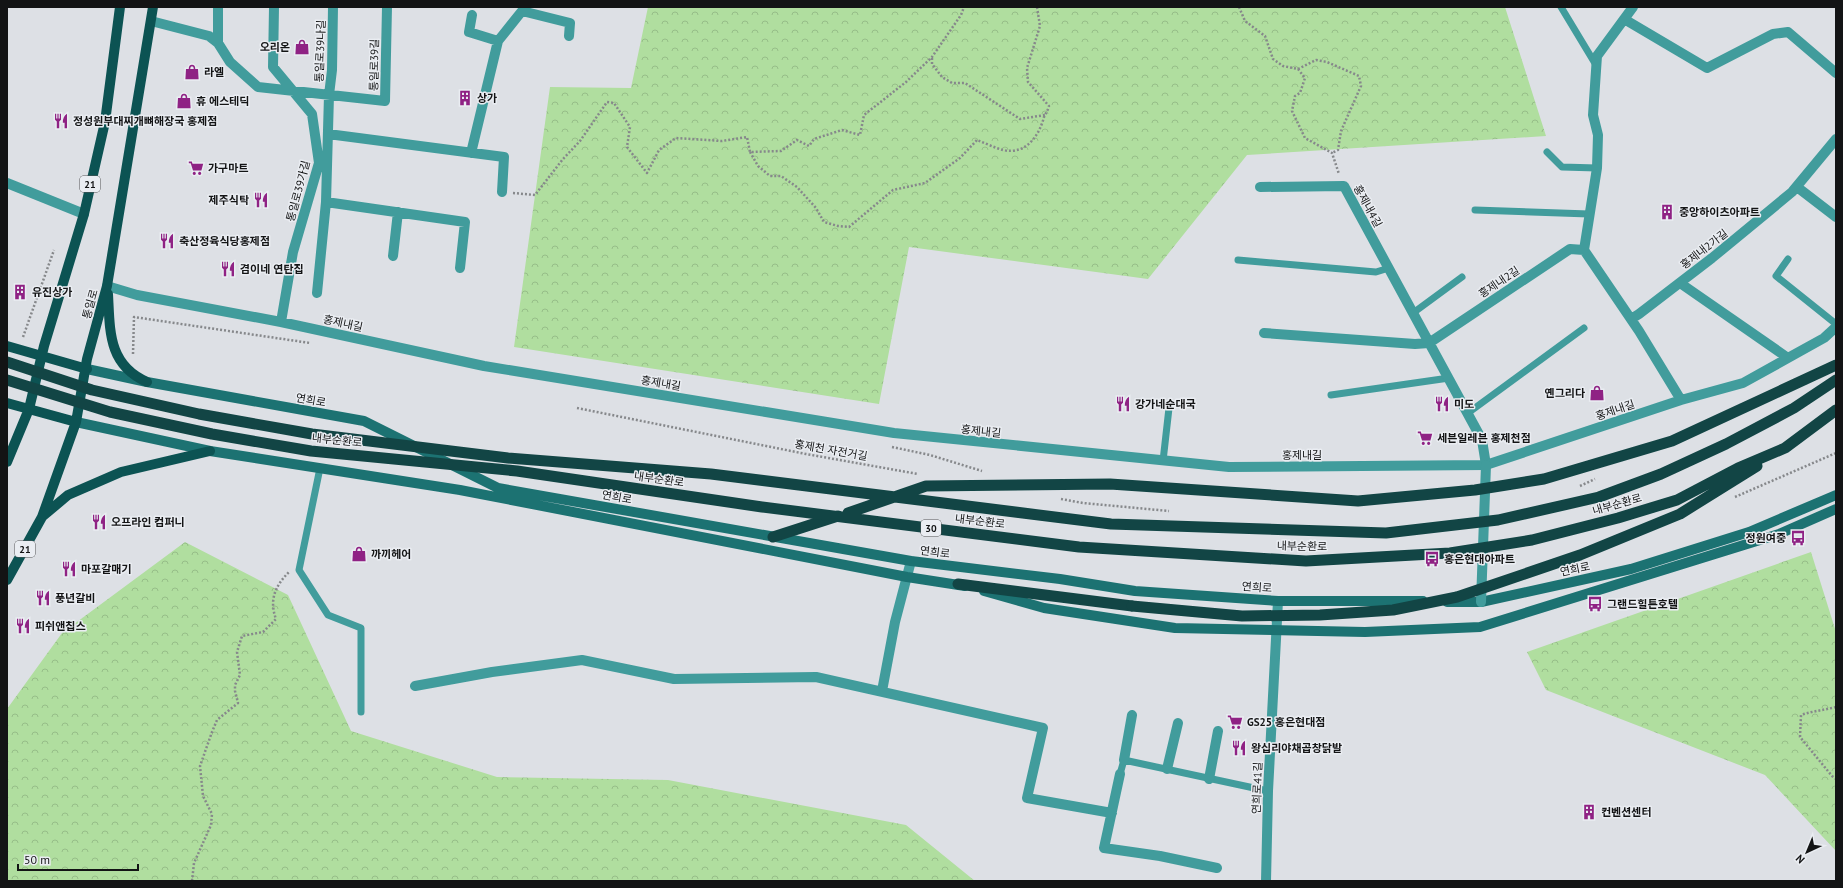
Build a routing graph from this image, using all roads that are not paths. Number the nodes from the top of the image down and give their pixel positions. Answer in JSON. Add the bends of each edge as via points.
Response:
{"nodes":[{"id":1,"x":120,"y":7,"type":"edge"},
{"id":2,"x":153,"y":7,"type":"edge"},
{"id":3,"x":218,"y":7,"type":"edge"},
{"id":4,"x":274,"y":7,"type":"edge"},
{"id":5,"x":333,"y":7,"type":"edge"},
{"id":6,"x":387,"y":7,"type":"edge"},
{"id":7,"x":1561,"y":7,"type":"edge"},
{"id":8,"x":1633,"y":7,"type":"edge"},
{"id":9,"x":522,"y":9,"type":"edge"},
{"id":10,"x":472,"y":15,"type":"dead end"},
{"id":11,"x":1624,"y":19,"type":"junction"},
{"id":12,"x":151,"y":21,"type":"junction"},
{"id":13,"x":570,"y":36,"type":"dead end"},
{"id":14,"x":498,"y":41,"type":"junction"},
{"id":15,"x":218,"y":43,"type":"junction"},
{"id":16,"x":1597,"y":68,"type":"junction"},
{"id":17,"x":1836,"y":73,"type":"edge"},
{"id":18,"x":291,"y":89,"type":"junction"},
{"id":19,"x":329,"y":95,"type":"junction"},
{"id":20,"x":312,"y":114,"type":"junction"},
{"id":21,"x":329,"y":119,"type":"junction"},
{"id":22,"x":328,"y":134,"type":"junction"},
{"id":23,"x":1836,"y":138,"type":"edge"},
{"id":24,"x":1547,"y":152,"type":"dead end"},
{"id":25,"x":470,"y":153,"type":"junction"},
{"id":26,"x":1596,"y":168,"type":"junction"},
{"id":27,"x":7,"y":183,"type":"edge"},
{"id":28,"x":1797,"y":186,"type":"junction"},
{"id":29,"x":1260,"y":188,"type":"dead end"},
{"id":30,"x":502,"y":192,"type":"road end"},
{"id":31,"x":326,"y":202,"type":"junction"},
{"id":32,"x":1475,"y":210,"type":"dead end"},
{"id":33,"x":398,"y":212,"type":"junction"},
{"id":34,"x":84,"y":214,"type":"junction"},
{"id":35,"x":1589,"y":214,"type":"junction"},
{"id":36,"x":1836,"y":216,"type":"edge"},
{"id":37,"x":1584,"y":250,"type":"junction"},
{"id":38,"x":393,"y":256,"type":"dead end"},
{"id":39,"x":1788,"y":259,"type":"dead end"},
{"id":40,"x":1238,"y":260,"type":"dead end"},
{"id":41,"x":460,"y":268,"type":"dead end"},
{"id":42,"x":1389,"y":268,"type":"junction"},
{"id":43,"x":1462,"y":277,"type":"dead end"},
{"id":44,"x":1680,"y":283,"type":"junction"},
{"id":45,"x":107,"y":286,"type":"junction"},
{"id":46,"x":316,"y":293,"type":"dead end"},
{"id":47,"x":1413,"y":313,"type":"junction"},
{"id":48,"x":1631,"y":319,"type":"junction"},
{"id":49,"x":281,"y":322,"type":"junction"},
{"id":50,"x":1836,"y":324,"type":"edge"},
{"id":51,"x":1836,"y":327,"type":"edge"},
{"id":52,"x":1584,"y":328,"type":"dead end"},
{"id":53,"x":1264,"y":333,"type":"dead end"},
{"id":54,"x":1429,"y":343,"type":"junction"},
{"id":55,"x":7,"y":346,"type":"edge"},
{"id":56,"x":41,"y":357,"type":"junction"},
{"id":57,"x":1788,"y":358,"type":"junction"},
{"id":58,"x":7,"y":362,"type":"edge"},
{"id":59,"x":1836,"y":365,"type":"edge"},
{"id":60,"x":87,"y":369,"type":"junction"},
{"id":61,"x":1448,"y":378,"type":"junction"},
{"id":62,"x":7,"y":380,"type":"edge"},
{"id":63,"x":1836,"y":380,"type":"edge"},
{"id":64,"x":147,"y":382,"type":"junction"},
{"id":65,"x":1331,"y":395,"type":"dead end"},
{"id":66,"x":1681,"y":400,"type":"junction"},
{"id":67,"x":7,"y":403,"type":"edge"},
{"id":68,"x":29,"y":408,"type":"junction"},
{"id":69,"x":1169,"y":408,"type":"dead end"},
{"id":70,"x":1836,"y":410,"type":"edge"},
{"id":71,"x":1468,"y":413,"type":"junction"},
{"id":72,"x":76,"y":422,"type":"junction"},
{"id":73,"x":1786,"y":448,"type":"junction"},
{"id":74,"x":210,"y":451,"type":"junction"},
{"id":75,"x":1163,"y":461,"type":"junction"},
{"id":76,"x":7,"y":462,"type":"edge"},
{"id":77,"x":1486,"y":465,"type":"junction"},
{"id":78,"x":320,"y":468,"type":"junction"},
{"id":79,"x":1836,"y":495,"type":"edge"},
{"id":80,"x":1836,"y":509,"type":"edge"},
{"id":81,"x":42,"y":517,"type":"junction"},
{"id":82,"x":774,"y":537,"type":"junction"},
{"id":83,"x":911,"y":561,"type":"junction"},
{"id":84,"x":907,"y":577,"type":"junction"},
{"id":85,"x":7,"y":580,"type":"edge"},
{"id":86,"x":958,"y":584,"type":"junction"},
{"id":87,"x":1278,"y":601,"type":"junction"},
{"id":88,"x":1481,"y":602,"type":"junction"},
{"id":89,"x":1277,"y":630,"type":"junction"},
{"id":90,"x":415,"y":686,"type":"dead end"},
{"id":91,"x":882,"y":691,"type":"junction"},
{"id":92,"x":361,"y":712,"type":"dead end"},
{"id":93,"x":1132,"y":715,"type":"dead end"},
{"id":94,"x":1178,"y":724,"type":"dead end"},
{"id":95,"x":1218,"y":731,"type":"dead end"},
{"id":96,"x":1124,"y":760,"type":"junction"},
{"id":97,"x":1167,"y":769,"type":"junction"},
{"id":98,"x":1120,"y":774,"type":"joint"},
{"id":99,"x":1209,"y":779,"type":"junction"},
{"id":100,"x":1268,"y":791,"type":"junction"},
{"id":101,"x":1112,"y":813,"type":"junction"},
{"id":102,"x":1217,"y":868,"type":"dead end"},
{"id":103,"x":1266,"y":881,"type":"edge"}],
"edges":[{"from":1,"to":34,"type":"main road","number":"21","via":[[105,122]]},
{"from":2,"to":12,"type":"main road","name":"통일로"},
{"from":3,"to":15,"type":"street"},
{"from":4,"to":18,"type":"street","via":[[273,67]]},
{"from":5,"to":19,"type":"street","name":"통일로39나길"},
{"from":6,"to":19,"type":"street","name":"통일로39길","via":[[385,101]]},
{"from":7,"to":16,"type":"lane"},
{"from":8,"to":11,"type":"street"},
{"from":9,"to":13,"type":"street","via":[[570,23]]},
{"from":9,"to":14,"type":"street"},
{"from":10,"to":14,"type":"street","via":[[470,32]]},
{"from":11,"to":16,"type":"street","via":[[1598,56]]},
{"from":11,"to":17,"type":"street","via":[[1707,68],[1773,34],[1788,32]]},
{"from":12,"to":15,"type":"street","via":[[209,36]]},
{"from":12,"to":45,"type":"main road","name":"통일로"},
{"from":14,"to":25,"type":"street"},
{"from":15,"to":18,"type":"street","via":[[230,62],[258,87]]},
{"from":16,"to":26,"type":"street","via":[[1593,115],[1598,135]]},
{"from":18,"to":19,"type":"street","name":"통일로39길","via":[[303,93]]},
{"from":18,"to":20,"type":"street"},
{"from":19,"to":21,"type":"street","name":"통일로39나길"},
{"from":20,"to":21,"type":"street"},
{"from":20,"to":49,"type":"street","name":"통일로39가길","via":[[320,163],[293,252]]},
{"from":21,"to":22,"type":"street","name":"통일로39나길"},
{"from":22,"to":25,"type":"street"},
{"from":22,"to":31,"type":"street","name":"통일로39나길"},
{"from":23,"to":28,"type":"street","name":"홍제내2가길"},
{"from":24,"to":26,"type":"lane","via":[[1562,167]]},
{"from":25,"to":30,"type":"street","via":[[504,157]]},
{"from":26,"to":35,"type":"street"},
{"from":27,"to":34,"type":"street"},
{"from":28,"to":36,"type":"street"},
{"from":28,"to":44,"type":"street","name":"홍제내2가길"},
{"from":29,"to":42,"type":"street","name":"홍제내4길","via":[[1344,186]]},
{"from":31,"to":33,"type":"street"},
{"from":31,"to":46,"type":"street","name":"통일로39나길"},
{"from":32,"to":35,"type":"lane"},
{"from":33,"to":38,"type":"street"},
{"from":33,"to":41,"type":"street","via":[[465,222]]},
{"from":34,"to":56,"type":"main road","number":"21"},
{"from":35,"to":37,"type":"street"},
{"from":37,"to":48,"type":"street"},
{"from":37,"to":54,"type":"street","name":"홍제내2길","via":[[1570,249]]},
{"from":39,"to":50,"type":"lane","via":[[1776,276]]},
{"from":40,"to":42,"type":"lane","via":[[1376,272]]},
{"from":42,"to":47,"type":"street","name":"홍제내4길"},
{"from":43,"to":47,"type":"lane"},
{"from":44,"to":48,"type":"street","name":"홍제내2가길"},
{"from":44,"to":57,"type":"street"},
{"from":45,"to":49,"type":"street","name":"홍제내길","via":[[137,296]]},
{"from":45,"to":60,"type":"main road","name":"통일로"},
{"from":45,"to":64,"type":"main road","via":[[114,350],[129,372]]},
{"from":47,"to":54,"type":"street","name":"홍제내4길"},
{"from":48,"to":66,"type":"street"},
{"from":49,"to":75,"type":"street","name":"홍제내길","via":[[484,366],[894,433]]},
{"from":51,"to":57,"type":"street","name":"홍제내길","via":[[1824,338]]},
{"from":52,"to":71,"type":"lane"},
{"from":53,"to":54,"type":"street"},
{"from":54,"to":61,"type":"street","name":"홍제내4길"},
{"from":55,"to":56,"type":"main road","name":"연희로"},
{"from":56,"to":60,"type":"main road","name":"연희로"},
{"from":56,"to":68,"type":"main road","number":"21"},
{"from":57,"to":66,"type":"street","name":"홍제내길","via":[[1743,383]]},
{"from":58,"to":63,"type":"highway","name":"내부순환로","bridge":true,"via":[[92,390],[199,414],[312,434],[508,458],[711,474],[1111,524],[1386,533],[1498,520],[1599,497],[1661,474],[1726,444],[1794,408]]},
{"from":59,"to":82,"type":"highway","bridge":true,"via":[[1672,441],[1544,479],[1475,490],[1358,502],[1110,484],[926,486]]},
{"from":60,"to":64,"type":"main road","name":"연희로"},
{"from":60,"to":72,"type":"main road","name":"통일로"},
{"from":61,"to":65,"type":"lane"},
{"from":61,"to":71,"type":"street","name":"홍제내4길"},
{"from":62,"to":73,"type":"highway","name":"내부순환로","number":"30","bridge":true,"via":[[110,412],[212,434],[311,451],[517,471],[762,507],[1079,547],[1306,561],[1450,553],[1532,540],[1677,500],[1738,468]]},
{"from":64,"to":82,"type":"main road","name":"연희로","via":[[364,421],[498,488]]},
{"from":66,"to":77,"type":"street","name":"홍제내길"},
{"from":67,"to":68,"type":"main road"},
{"from":68,"to":72,"type":"main road"},
{"from":68,"to":76,"type":"main road","number":"21"},
{"from":69,"to":75,"type":"lane"},
{"from":70,"to":73,"type":"highway","name":"내부순환로","number":"30","bridge":true},
{"from":71,"to":77,"type":"street","name":"홍제내4길","via":[[1482,440]]},
{"from":72,"to":74,"type":"main road"},
{"from":72,"to":81,"type":"main road","name":"통일로","number":"21"},
{"from":73,"to":86,"type":"highway","bridge":true,"via":[[1680,514],[1580,555],[1457,597],[1393,610],[1320,615],[1242,616],[1132,606]]},
{"from":74,"to":78,"type":"main road"},
{"from":74,"to":81,"type":"main road","via":[[121,472],[68,495]]},
{"from":75,"to":77,"type":"street","name":"홍제내길","via":[[1229,467]]},
{"from":77,"to":88,"type":"street","name":"홍제내4길","bridge":true},
{"from":78,"to":84,"type":"main road","via":[[460,490]]},
{"from":78,"to":92,"type":"lane","via":[[299,570],[328,615],[361,628]]},
{"from":79,"to":88,"type":"main road","name":"연희로","via":[[1749,532],[1638,567]]},
{"from":80,"to":89,"type":"main road","via":[[1780,534],[1480,627],[1365,632]]},
{"from":81,"to":85,"type":"main road","name":"통일로","number":"21"},
{"from":82,"to":83,"type":"main road","name":"연희로"},
{"from":83,"to":84,"type":"street"},
{"from":83,"to":87,"type":"main road","name":"연희로","via":[[1135,591]]},
{"from":84,"to":86,"type":"main road"},
{"from":84,"to":91,"type":"street","via":[[895,622]]},
{"from":86,"to":89,"type":"main road","via":[[1044,608],[1175,628]]},
{"from":87,"to":88,"type":"main road","name":"연희로"},
{"from":87,"to":89,"type":"street","name":"연희로41길"},
{"from":89,"to":100,"type":"street","name":"연희로41길"},
{"from":90,"to":91,"type":"street","via":[[582,660],[674,679],[816,676]]},
{"from":91,"to":101,"type":"street","via":[[1043,728],[1027,798]]},
{"from":93,"to":96,"type":"street"},
{"from":94,"to":97,"type":"street"},
{"from":95,"to":99,"type":"street"},
{"from":96,"to":97,"type":"lane"},
{"from":96,"to":98,"type":"lane"},
{"from":97,"to":99,"type":"lane"},
{"from":98,"to":101,"type":"street"},
{"from":99,"to":100,"type":"lane"},
{"from":100,"to":103,"type":"street","name":"연희로41길"},
{"from":101,"to":102,"type":"street","via":[[1104,848]]}]}
